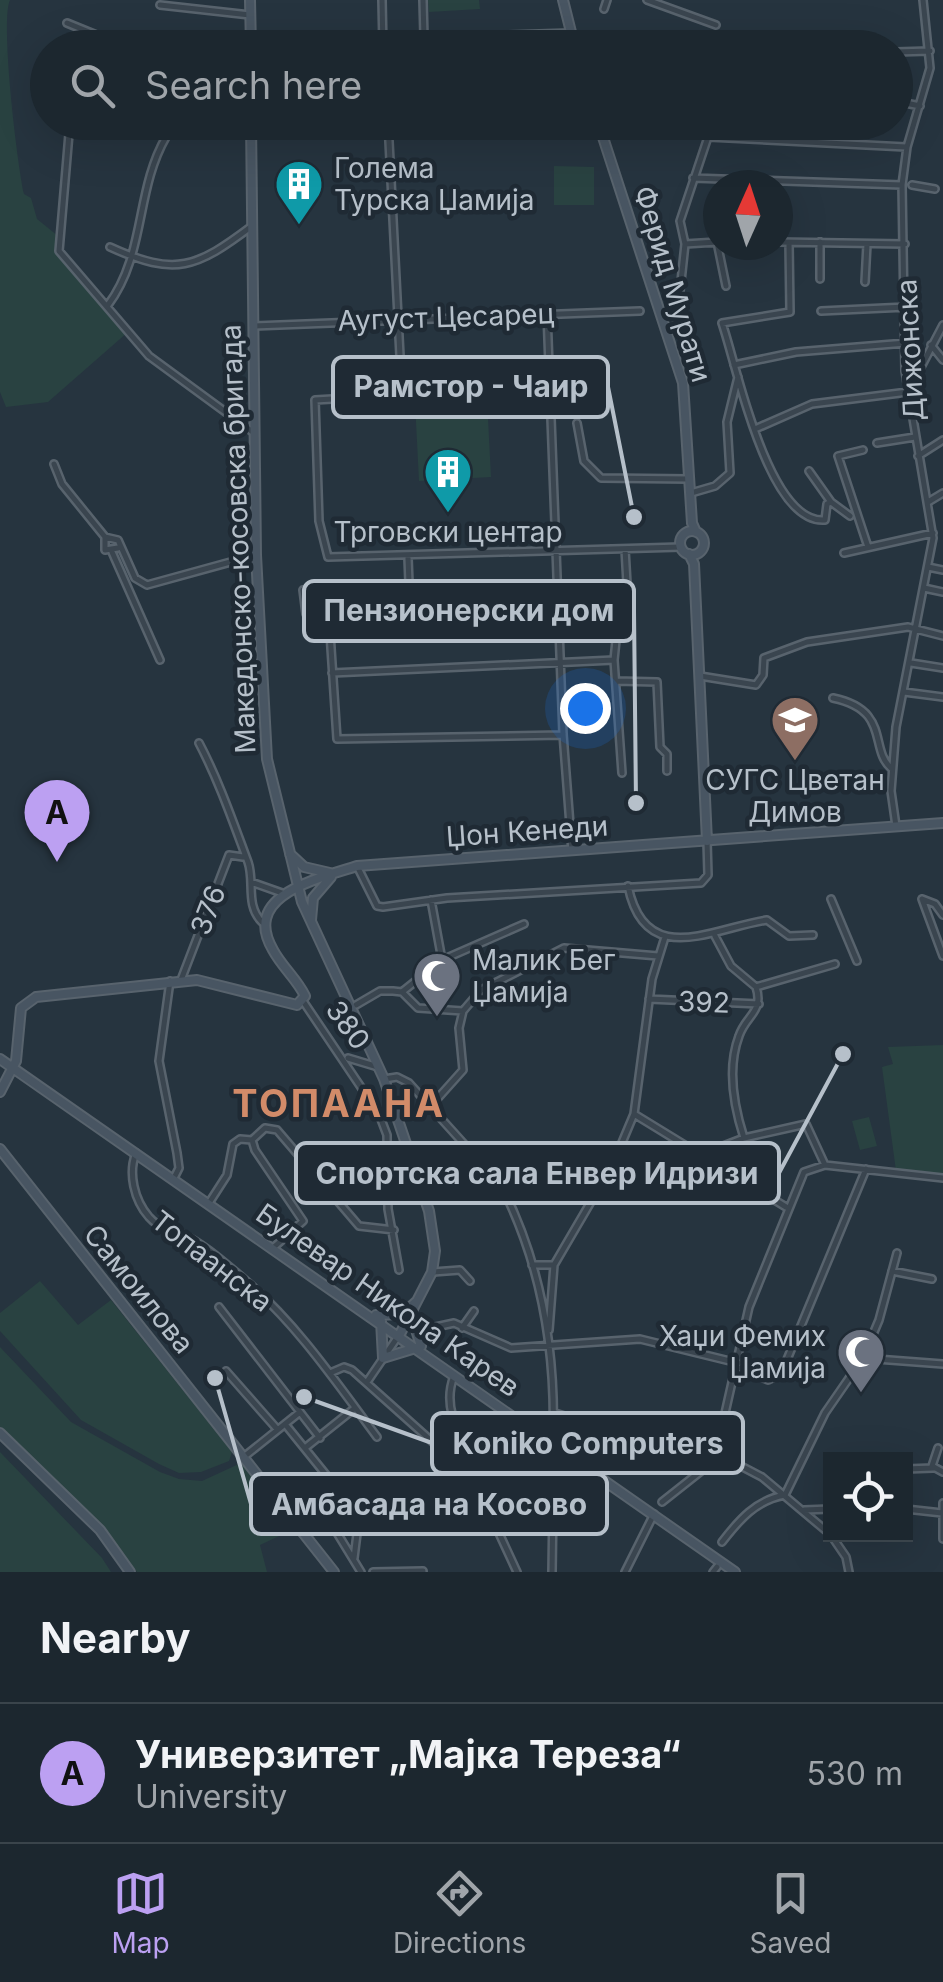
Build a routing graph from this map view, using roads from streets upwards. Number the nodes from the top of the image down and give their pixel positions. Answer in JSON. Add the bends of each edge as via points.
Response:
{"nodes":[{"id":1,"x":250,"y":0,"type":"edge"},
{"id":2,"x":382,"y":0,"type":"edge"},
{"id":3,"x":423,"y":0,"type":"edge"},
{"id":4,"x":564,"y":0,"type":"edge"},
{"id":5,"x":607,"y":0,"type":"edge"},
{"id":6,"x":647,"y":0,"type":"edge"},
{"id":7,"x":923,"y":0,"type":"edge"},
{"id":8,"x":160,"y":5,"type":"dead end"},
{"id":9,"x":604,"y":9,"type":"dead end"},
{"id":10,"x":250,"y":15,"type":"junction"},
{"id":11,"x":67,"y":23,"type":"dead end"},
{"id":12,"x":716,"y":25,"type":"dead end"},
{"id":13,"x":84,"y":30,"type":"edge"},
{"id":14,"x":250,"y":30,"type":"edge"},
{"id":15,"x":383,"y":30,"type":"edge"},
{"id":16,"x":424,"y":30,"type":"edge"},
{"id":17,"x":569,"y":30,"type":"edge"},
{"id":18,"x":930,"y":50,"type":"junction"},
{"id":19,"x":913,"y":51,"type":"edge"},
{"id":20,"x":913,"y":104,"type":"edge"},
{"id":21,"x":920,"y":106,"type":"junction"},
{"id":22,"x":913,"y":128,"type":"edge"},
{"id":23,"x":68,"y":140,"type":"edge"},
{"id":24,"x":164,"y":140,"type":"edge"},
{"id":25,"x":251,"y":140,"type":"edge"},
{"id":26,"x":389,"y":140,"type":"edge"},
{"id":27,"x":604,"y":140,"type":"edge"},
{"id":28,"x":708,"y":140,"type":"edge"},
{"id":29,"x":768,"y":140,"type":"edge"},
{"id":30,"x":909,"y":140,"type":"edge"},
{"id":31,"x":907,"y":147,"type":"junction"},
{"id":32,"x":693,"y":178,"type":"junction"},
{"id":33,"x":902,"y":185,"type":"junction"},
{"id":34,"x":912,"y":185,"type":"dead end"},
{"id":35,"x":935,"y":189,"type":"dead end"},
{"id":36,"x":252,"y":226,"type":"junction"},
{"id":37,"x":820,"y":242,"type":"junction"},
{"id":38,"x":703,"y":243,"type":"edge"},
{"id":39,"x":793,"y":243,"type":"edge"},
{"id":40,"x":685,"y":244,"type":"junction"},
{"id":41,"x":867,"y":244,"type":"junction"},
{"id":42,"x":904,"y":244,"type":"junction"},
{"id":43,"x":110,"y":247,"type":"dead end"},
{"id":44,"x":134,"y":258,"type":"junction"},
{"id":45,"x":721,"y":260,"type":"edge"},
{"id":46,"x":789,"y":260,"type":"edge"},
{"id":47,"x":820,"y":278,"type":"dead end"},
{"id":48,"x":865,"y":282,"type":"dead end"},
{"id":49,"x":726,"y":286,"type":"dead end"},
{"id":50,"x":108,"y":305,"type":"junction"},
{"id":51,"x":906,"y":307,"type":"junction"},
{"id":52,"x":640,"y":311,"type":"dead end"},
{"id":53,"x":822,"y":311,"type":"dead end"},
{"id":54,"x":547,"y":313,"type":"junction"},
{"id":55,"x":399,"y":318,"type":"junction"},
{"id":56,"x":943,"y":325,"type":"edge"},
{"id":57,"x":252,"y":326,"type":"junction"},
{"id":58,"x":668,"y":332,"type":"junction"},
{"id":59,"x":906,"y":343,"type":"junction"},
{"id":60,"x":931,"y":345,"type":"junction"},
{"id":61,"x":943,"y":360,"type":"edge"},
{"id":62,"x":734,"y":365,"type":"junction"},
{"id":63,"x":739,"y":374,"type":"junction"},
{"id":64,"x":908,"y":392,"type":"junction"},
{"id":65,"x":577,"y":423,"type":"dead end"},
{"id":66,"x":755,"y":429,"type":"junction"},
{"id":67,"x":254,"y":433,"type":"junction"},
{"id":68,"x":915,"y":436,"type":"junction"},
{"id":69,"x":943,"y":440,"type":"edge"},
{"id":70,"x":876,"y":442,"type":"dead end"},
{"id":71,"x":863,"y":450,"type":"dead end"},
{"id":72,"x":918,"y":456,"type":"junction"},
{"id":73,"x":54,"y":464,"type":"dead end"},
{"id":74,"x":809,"y":471,"type":"dead end"},
{"id":75,"x":691,"y":480,"type":"junction"},
{"id":76,"x":692,"y":492,"type":"junction"},
{"id":77,"x":943,"y":493,"type":"edge"},
{"id":78,"x":831,"y":502,"type":"junction"},
{"id":79,"x":845,"y":502,"type":"dead end"},
{"id":80,"x":928,"y":502,"type":"junction"},
{"id":81,"x":850,"y":516,"type":"junction"},
{"id":82,"x":943,"y":516,"type":"edge"},
{"id":83,"x":931,"y":522,"type":"junction"},
{"id":84,"x":858,"y":525,"type":"junction"},
{"id":85,"x":933,"y":535,"type":"junction"},
{"id":86,"x":105,"y":537,"type":"junction"},
{"id":87,"x":686,"y":538,"type":"junction"},
{"id":88,"x":943,"y":540,"type":"edge"},
{"id":89,"x":868,"y":547,"type":"junction"},
{"id":90,"x":625,"y":549,"type":"junction"},
{"id":91,"x":115,"y":550,"type":"junction"},
{"id":92,"x":556,"y":552,"type":"junction"},
{"id":93,"x":844,"y":553,"type":"dead end"},
{"id":94,"x":694,"y":554,"type":"junction"},
{"id":95,"x":256,"y":555,"type":"junction"},
{"id":96,"x":408,"y":558,"type":"junction"},
{"id":97,"x":928,"y":567,"type":"junction"},
{"id":98,"x":943,"y":570,"type":"edge"},
{"id":99,"x":924,"y":588,"type":"junction"},
{"id":100,"x":303,"y":590,"type":"dead end"},
{"id":101,"x":943,"y":592,"type":"edge"},
{"id":102,"x":918,"y":627,"type":"junction"},
{"id":103,"x":330,"y":633,"type":"junction"},
{"id":104,"x":943,"y":636,"type":"edge"},
{"id":105,"x":160,"y":660,"type":"dead end"},
{"id":106,"x":614,"y":660,"type":"junction"},
{"id":107,"x":560,"y":664,"type":"junction"},
{"id":108,"x":911,"y":664,"type":"junction"},
{"id":109,"x":943,"y":668,"type":"edge"},
{"id":110,"x":332,"y":673,"type":"junction"},
{"id":111,"x":700,"y":676,"type":"junction"},
{"id":112,"x":616,"y":680,"type":"junction"},
{"id":113,"x":904,"y":692,"type":"junction"},
{"id":114,"x":943,"y":697,"type":"edge"},
{"id":115,"x":833,"y":698,"type":"dead end"},
{"id":116,"x":563,"y":734,"type":"junction"},
{"id":117,"x":199,"y":743,"type":"dead end"},
{"id":118,"x":891,"y":768,"type":"junction"},
{"id":119,"x":668,"y":771,"type":"dead end"},
{"id":120,"x":622,"y":773,"type":"dead end"},
{"id":121,"x":943,"y":822,"type":"edge"},
{"id":122,"x":896,"y":826,"type":"junction"},
{"id":123,"x":707,"y":841,"type":"junction"},
{"id":124,"x":286,"y":848,"type":"junction"},
{"id":125,"x":572,"y":851,"type":"junction"},
{"id":126,"x":243,"y":857,"type":"junction"},
{"id":127,"x":357,"y":866,"type":"junction"},
{"id":128,"x":334,"y":873,"type":"junction"},
{"id":129,"x":249,"y":881,"type":"junction"},
{"id":130,"x":628,"y":886,"type":"junction"},
{"id":131,"x":297,"y":888,"type":"junction"},
{"id":132,"x":285,"y":894,"type":"junction"},
{"id":133,"x":431,"y":899,"type":"junction"},
{"id":134,"x":831,"y":899,"type":"dead end"},
{"id":135,"x":943,"y":916,"type":"edge"},
{"id":136,"x":262,"y":922,"type":"junction"},
{"id":137,"x":524,"y":924,"type":"dead end"},
{"id":138,"x":312,"y":929,"type":"junction"},
{"id":139,"x":813,"y":935,"type":"dead end"},
{"id":140,"x":714,"y":936,"type":"junction"},
{"id":141,"x":666,"y":937,"type":"junction"},
{"id":142,"x":658,"y":956,"type":"junction"},
{"id":143,"x":943,"y":956,"type":"edge"},
{"id":144,"x":442,"y":960,"type":"junction"},
{"id":145,"x":857,"y":961,"type":"dead end"},
{"id":146,"x":835,"y":964,"type":"dead end"},
{"id":147,"x":170,"y":980,"type":"junction"},
{"id":148,"x":180,"y":980,"type":"junction"},
{"id":149,"x":756,"y":987,"type":"junction"},
{"id":150,"x":402,"y":992,"type":"junction"},
{"id":151,"x":648,"y":999,"type":"junction"},
{"id":152,"x":303,"y":1001,"type":"junction"},
{"id":153,"x":356,"y":1004,"type":"dead end"},
{"id":154,"x":759,"y":1004,"type":"junction"},
{"id":155,"x":463,"y":1011,"type":"junction"},
{"id":156,"x":345,"y":1058,"type":"junction"},
{"id":157,"x":0,"y":1059,"type":"edge"},
{"id":158,"x":378,"y":1067,"type":"junction"},
{"id":159,"x":14,"y":1068,"type":"junction"},
{"id":160,"x":384,"y":1079,"type":"junction"},
{"id":161,"x":0,"y":1092,"type":"edge"},
{"id":162,"x":429,"y":1108,"type":"junction"},
{"id":163,"x":634,"y":1114,"type":"junction"},
{"id":164,"x":744,"y":1138,"type":"junction"},
{"id":165,"x":252,"y":1140,"type":"junction"},
{"id":166,"x":0,"y":1148,"type":"edge"},
{"id":167,"x":136,"y":1153,"type":"junction"},
{"id":168,"x":699,"y":1155,"type":"junction"},
{"id":169,"x":826,"y":1165,"type":"junction"},
{"id":170,"x":866,"y":1169,"type":"junction"},
{"id":171,"x":174,"y":1178,"type":"junction"},
{"id":172,"x":943,"y":1178,"type":"edge"},
{"id":173,"x":209,"y":1203,"type":"junction"},
{"id":174,"x":786,"y":1207,"type":"junction"},
{"id":175,"x":394,"y":1230,"type":"junction"},
{"id":176,"x":274,"y":1248,"type":"junction"},
{"id":177,"x":897,"y":1252,"type":"dead end"},
{"id":178,"x":531,"y":1265,"type":"junction"},
{"id":179,"x":554,"y":1265,"type":"junction"},
{"id":180,"x":399,"y":1270,"type":"dead end"},
{"id":181,"x":892,"y":1270,"type":"junction"},
{"id":182,"x":432,"y":1272,"type":"junction"},
{"id":183,"x":932,"y":1279,"type":"dead end"},
{"id":184,"x":470,"y":1281,"type":"dead end"},
{"id":185,"x":423,"y":1295,"type":"junction"},
{"id":186,"x":219,"y":1307,"type":"dead end"},
{"id":187,"x":474,"y":1311,"type":"dead end"},
{"id":188,"x":367,"y":1312,"type":"junction"},
{"id":189,"x":412,"y":1313,"type":"junction"},
{"id":190,"x":380,"y":1321,"type":"junction"},
{"id":191,"x":462,"y":1328,"type":"junction"},
{"id":192,"x":414,"y":1331,"type":"junction"},
{"id":193,"x":400,"y":1334,"type":"junction"},
{"id":194,"x":548,"y":1334,"type":"junction"},
{"id":195,"x":552,"y":1347,"type":"junction"},
{"id":196,"x":422,"y":1350,"type":"junction"},
{"id":197,"x":383,"y":1358,"type":"junction"},
{"id":198,"x":863,"y":1358,"type":"junction"},
{"id":199,"x":943,"y":1364,"type":"edge"},
{"id":200,"x":738,"y":1365,"type":"junction"},
{"id":201,"x":226,"y":1371,"type":"dead end"},
{"id":202,"x":330,"y":1373,"type":"junction"},
{"id":203,"x":455,"y":1373,"type":"junction"},
{"id":204,"x":366,"y":1382,"type":"junction"},
{"id":205,"x":354,"y":1408,"type":"junction"},
{"id":206,"x":300,"y":1412,"type":"junction"},
{"id":207,"x":554,"y":1412,"type":"junction"},
{"id":208,"x":285,"y":1424,"type":"junction"},
{"id":209,"x":277,"y":1430,"type":"junction"},
{"id":210,"x":614,"y":1432,"type":"dead end"},
{"id":211,"x":0,"y":1433,"type":"edge"},
{"id":212,"x":320,"y":1438,"type":"junction"},
{"id":213,"x":377,"y":1438,"type":"dead end"},
{"id":214,"x":557,"y":1447,"type":"junction"},
{"id":215,"x":305,"y":1448,"type":"junction"},
{"id":216,"x":938,"y":1448,"type":"dead end"},
{"id":217,"x":716,"y":1453,"type":"junction"},
{"id":218,"x":245,"y":1456,"type":"junction"},
{"id":219,"x":934,"y":1468,"type":"junction"},
{"id":220,"x":913,"y":1469,"type":"edge"},
{"id":221,"x":943,"y":1472,"type":"edge"},
{"id":222,"x":489,"y":1473,"type":"dead end"},
{"id":223,"x":331,"y":1481,"type":"dead end"},
{"id":224,"x":510,"y":1489,"type":"dead end"},
{"id":225,"x":785,"y":1495,"type":"junction"},
{"id":226,"x":361,"y":1502,"type":"dead end"},
{"id":227,"x":662,"y":1502,"type":"dead end"},
{"id":228,"x":943,"y":1503,"type":"edge"},
{"id":229,"x":553,"y":1504,"type":"junction"},
{"id":230,"x":823,"y":1509,"type":"edge"},
{"id":231,"x":804,"y":1510,"type":"junction"},
{"id":232,"x":913,"y":1510,"type":"edge"},
{"id":233,"x":942,"y":1512,"type":"edge"},
{"id":234,"x":654,"y":1514,"type":"junction"},
{"id":235,"x":331,"y":1524,"type":"dead end"},
{"id":236,"x":823,"y":1527,"type":"edge"},
{"id":237,"x":943,"y":1539,"type":"edge"},
{"id":238,"x":722,"y":1542,"type":"dead end"},
{"id":239,"x":836,"y":1542,"type":"edge"},
{"id":240,"x":354,"y":1558,"type":"junction"},
{"id":241,"x":130,"y":1572,"type":"edge"},
{"id":242,"x":334,"y":1572,"type":"edge"},
{"id":243,"x":361,"y":1572,"type":"edge"},
{"id":244,"x":373,"y":1572,"type":"edge"},
{"id":245,"x":422,"y":1572,"type":"edge"},
{"id":246,"x":517,"y":1572,"type":"edge"},
{"id":247,"x":552,"y":1572,"type":"edge"},
{"id":248,"x":624,"y":1572,"type":"edge"},
{"id":249,"x":735,"y":1572,"type":"edge"},
{"id":250,"x":849,"y":1572,"type":"edge"}],
"edges":[{"from":1,"to":10,"type":"street"},
{"from":2,"to":15,"type":"street"},
{"from":3,"to":16,"type":"street"},
{"from":4,"to":17,"type":"street"},
{"from":5,"to":9,"type":"street"},
{"from":6,"to":12,"type":"street"},
{"from":7,"to":18,"type":"street","name":"Дижонска"},
{"from":8,"to":10,"type":"street"},
{"from":10,"to":14,"type":"street"},
{"from":11,"to":13,"type":"street"},
{"from":18,"to":19,"type":"street"},
{"from":18,"to":21,"type":"street","name":"Дижонска"},
{"from":20,"to":21,"type":"street"},
{"from":21,"to":22,"type":"street","name":"Дижонска"},
{"from":23,"to":50,"type":"street","via":[[58,247]]},
{"from":24,"to":44,"type":"street","via":[[149,171]]},
{"from":25,"to":36,"type":"street","name":"Македонско-косовска бригада"},
{"from":26,"to":55,"type":"street"},
{"from":27,"to":58,"type":"street","name":"Ферид Мурати"},
{"from":28,"to":32,"type":"street"},
{"from":29,"to":31,"type":"street"},
{"from":30,"to":31,"type":"street","name":"Дижонска"},
{"from":31,"to":33,"type":"street","name":"Дижонска"},
{"from":32,"to":33,"type":"street"},
{"from":32,"to":40,"type":"street","via":[[680,220]]},
{"from":33,"to":42,"type":"street","name":"Дижонска"},
{"from":34,"to":35,"type":"street"},
{"from":36,"to":44,"type":"street","via":[[197,263]]},
{"from":36,"to":57,"type":"street","name":"Македонско-косовска бригада"},
{"from":37,"to":39,"type":"street"},
{"from":37,"to":41,"type":"street"},
{"from":37,"to":47,"type":"street"},
{"from":38,"to":40,"type":"street"},
{"from":40,"to":58,"type":"street","via":[[676,328]]},
{"from":41,"to":42,"type":"street"},
{"from":41,"to":48,"type":"street"},
{"from":42,"to":51,"type":"street","name":"Дижонска"},
{"from":43,"to":44,"type":"street"},
{"from":44,"to":50,"type":"street"},
{"from":45,"to":49,"type":"street"},
{"from":46,"to":62,"type":"street","via":[[790,312],[722,323]]},
{"from":50,"to":67,"type":"street","via":[[149,356]]},
{"from":51,"to":53,"type":"street"},
{"from":51,"to":59,"type":"street","name":"Дижонска"},
{"from":52,"to":54,"type":"street","name":"Аугуст Цесарец"},
{"from":54,"to":55,"type":"street","name":"Аугуст Цесарец"},
{"from":54,"to":92,"type":"street"},
{"from":55,"to":57,"type":"street","name":"Аугуст Цесарец"},
{"from":55,"to":96,"type":"street","via":[[402,395],[314,400],[319,521],[328,558]]},
{"from":56,"to":60,"type":"street"},
{"from":57,"to":67,"type":"street","name":"Македонско-косовска бригада"},
{"from":58,"to":75,"type":"street","name":"Ферид Мурати","via":[[683,384]]},
{"from":59,"to":62,"type":"street","via":[[796,352]]},
{"from":59,"to":64,"type":"street","name":"Дижонска"},
{"from":60,"to":61,"type":"street"},
{"from":60,"to":64,"type":"street"},
{"from":62,"to":63,"type":"street"},
{"from":63,"to":66,"type":"street"},
{"from":63,"to":76,"type":"street","via":[[727,422],[730,473]]},
{"from":64,"to":66,"type":"street","via":[[812,404]]},
{"from":64,"to":68,"type":"street","name":"Дижонска"},
{"from":65,"to":75,"type":"street","via":[[584,461],[601,478]]},
{"from":66,"to":78,"type":"street","via":[[793,506],[818,521],[825,520]]},
{"from":67,"to":95,"type":"street","name":"Македонско-косовска бригада"},
{"from":68,"to":70,"type":"street"},
{"from":68,"to":72,"type":"street","name":"Дижонска"},
{"from":69,"to":72,"type":"street"},
{"from":71,"to":84,"type":"street","via":[[838,456]]},
{"from":72,"to":80,"type":"street","name":"Дижонска"},
{"from":73,"to":86,"type":"street"},
{"from":74,"to":78,"type":"street"},
{"from":75,"to":76,"type":"street","name":"Ферид Мурати"},
{"from":76,"to":87,"type":"street","name":"Ферид Мурати"},
{"from":77,"to":80,"type":"street"},
{"from":78,"to":81,"type":"street"},
{"from":79,"to":81,"type":"street"},
{"from":80,"to":83,"type":"street","name":"Дижонска"},
{"from":81,"to":84,"type":"street"},
{"from":82,"to":83,"type":"street"},
{"from":83,"to":85,"type":"street","name":"Дижонска"},
{"from":84,"to":89,"type":"street"},
{"from":85,"to":88,"type":"street"},
{"from":85,"to":89,"type":"street"},
{"from":85,"to":97,"type":"street","name":"Дижонска"},
{"from":86,"to":91,"type":"street","via":[[102,544]]},
{"from":86,"to":91,"type":"street","via":[[118,540]]},
{"from":87,"to":90,"type":"street"},
{"from":87,"to":94,"type":"street"},
{"from":87,"to":94,"type":"street","via":[[704,542]]},
{"from":89,"to":93,"type":"street"},
{"from":90,"to":92,"type":"street"},
{"from":90,"to":106,"type":"street","via":[[629,618],[618,621]]},
{"from":91,"to":95,"type":"street","via":[[147,586]]},
{"from":91,"to":105,"type":"street"},
{"from":92,"to":96,"type":"street"},
{"from":92,"to":107,"type":"street"},
{"from":94,"to":111,"type":"street"},
{"from":95,"to":124,"type":"street","name":"Македонско-косовска бригада","via":[[267,759]]},
{"from":96,"to":103,"type":"street","via":[[409,582],[371,624]]},
{"from":97,"to":98,"type":"street"},
{"from":97,"to":99,"type":"street","name":"Дижонска"},
{"from":99,"to":101,"type":"street"},
{"from":99,"to":102,"type":"street","name":"Дижонска"},
{"from":100,"to":103,"type":"street","via":[[306,614]]},
{"from":102,"to":104,"type":"street"},
{"from":102,"to":108,"type":"street","name":"Дижонска"},
{"from":102,"to":111,"type":"street","via":[[777,650],[764,658],[756,684]]},
{"from":103,"to":110,"type":"street"},
{"from":106,"to":107,"type":"street"},
{"from":106,"to":112,"type":"street"},
{"from":107,"to":110,"type":"street"},
{"from":107,"to":116,"type":"street"},
{"from":108,"to":109,"type":"street"},
{"from":108,"to":113,"type":"street","name":"Дижонска"},
{"from":110,"to":116,"type":"street","via":[[337,738]]},
{"from":111,"to":123,"type":"street"},
{"from":112,"to":119,"type":"street","via":[[657,682]]},
{"from":112,"to":120,"type":"street"},
{"from":113,"to":114,"type":"street"},
{"from":113,"to":118,"type":"street","name":"Дижонска"},
{"from":115,"to":118,"type":"street","via":[[858,708],[878,728]]},
{"from":116,"to":125,"type":"street"},
{"from":117,"to":126,"type":"street","name":"376","via":[[232,813]]},
{"from":118,"to":122,"type":"street","name":"Дижонска"},
{"from":121,"to":122,"type":"street","name":"Џон Кенеди"},
{"from":122,"to":123,"type":"street","name":"Џон Кенеди"},
{"from":123,"to":125,"type":"street","name":"Џон Кенеди"},
{"from":123,"to":130,"type":"street","via":[[704,882]]},
{"from":124,"to":128,"type":"street","via":[[304,867]]},
{"from":124,"to":131,"type":"street","name":"Македонско-косовска бригада"},
{"from":125,"to":127,"type":"street","name":"Џон Кенеди"},
{"from":126,"to":129,"type":"street","name":"376"},
{"from":126,"to":148,"type":"street","name":"376","via":[[229,855]]},
{"from":127,"to":128,"type":"street","name":"Џон Кенеди"},
{"from":127,"to":133,"type":"street","via":[[377,906]]},
{"from":128,"to":131,"type":"street","name":"Џон Кенеди"},
{"from":128,"to":138,"type":"street","via":[[312,898]]},
{"from":129,"to":132,"type":"street","name":"376"},
{"from":129,"to":136,"type":"street","name":"376"},
{"from":130,"to":133,"type":"street"},
{"from":130,"to":141,"type":"street","via":[[637,914]]},
{"from":131,"to":132,"type":"street"},
{"from":131,"to":138,"type":"street","name":"Македонско-косовска бригада"},
{"from":132,"to":136,"type":"street"},
{"from":133,"to":144,"type":"street"},
{"from":134,"to":145,"type":"street"},
{"from":135,"to":143,"type":"street","via":[[922,899]]},
{"from":136,"to":152,"type":"street","name":"380","via":[[271,947],[303,990]]},
{"from":137,"to":144,"type":"street"},
{"from":138,"to":158,"type":"street","name":"Македонско-косовска бригада"},
{"from":139,"to":140,"type":"street","via":[[789,936],[767,920]]},
{"from":140,"to":141,"type":"street"},
{"from":140,"to":149,"type":"street","via":[[730,966]]},
{"from":141,"to":142,"type":"street"},
{"from":142,"to":151,"type":"street"},
{"from":142,"to":155,"type":"street","via":[[552,951],[481,990]]},
{"from":144,"to":150,"type":"street"},
{"from":146,"to":149,"type":"street"},
{"from":147,"to":148,"type":"street"},
{"from":147,"to":159,"type":"street","via":[[29,1000],[19,1014]]},
{"from":147,"to":171,"type":"street","name":"Топаанска","via":[[159,1060],[179,1168]]},
{"from":148,"to":152,"type":"street","via":[[222,984],[292,1006]]},
{"from":149,"to":154,"type":"street"},
{"from":150,"to":153,"type":"street","via":[[380,991]]},
{"from":150,"to":155,"type":"street","via":[[418,1008]]},
{"from":151,"to":154,"type":"street","name":"392"},
{"from":151,"to":163,"type":"street"},
{"from":152,"to":156,"type":"street","name":"380"},
{"from":154,"to":164,"type":"street","via":[[737,1044],[732,1101]]},
{"from":155,"to":162,"type":"street","via":[[463,1070]]},
{"from":156,"to":158,"type":"street"},
{"from":156,"to":175,"type":"street","name":"380","via":[[386,1135]]},
{"from":157,"to":159,"type":"street","name":"Булевар Никола Карев"},
{"from":158,"to":160,"type":"street","name":"Македонско-косовска бригада"},
{"from":159,"to":161,"type":"street"},
{"from":159,"to":167,"type":"street","name":"Булевар Никола Карев"},
{"from":160,"to":162,"type":"street","via":[[403,1079]]},
{"from":160,"to":182,"type":"street","name":"Македонско-косовска бригада","via":[[429,1211],[436,1251]]},
{"from":162,"to":178,"type":"street","via":[[501,1186]]},
{"from":163,"to":168,"type":"street"},
{"from":163,"to":179,"type":"street"},
{"from":164,"to":168,"type":"street"},
{"from":164,"to":169,"type":"street","via":[[806,1124]]},
{"from":165,"to":173,"type":"street","via":[[233,1144],[227,1175]]},
{"from":165,"to":175,"type":"street","via":[[264,1128],[277,1130],[359,1226]]},
{"from":165,"to":176,"type":"street","via":[[303,1221]]},
{"from":166,"to":218,"type":"street","name":"Самоилова"},
{"from":167,"to":171,"type":"street","name":"Булевар Никола Карев"},
{"from":167,"to":202,"type":"street","name":"Топаанска","via":[[133,1182],[148,1216],[185,1234],[240,1276]]},
{"from":168,"to":174,"type":"street"},
{"from":169,"to":170,"type":"street"},
{"from":169,"to":174,"type":"street","via":[[804,1172]]},
{"from":170,"to":172,"type":"street"},
{"from":170,"to":200,"type":"street","via":[[781,1374],[768,1380]]},
{"from":171,"to":173,"type":"street","name":"Булевар Никола Карев"},
{"from":173,"to":176,"type":"street","name":"Булевар Никола Карев"},
{"from":174,"to":200,"type":"street","via":[[748,1307]]},
{"from":175,"to":180,"type":"street","name":"380"},
{"from":176,"to":188,"type":"street","name":"Булевар Никола Карев"},
{"from":177,"to":181,"type":"street"},
{"from":178,"to":179,"type":"street"},
{"from":178,"to":194,"type":"street"},
{"from":179,"to":194,"type":"street"},
{"from":181,"to":183,"type":"street"},
{"from":181,"to":198,"type":"street"},
{"from":182,"to":184,"type":"street","via":[[460,1270]]},
{"from":182,"to":185,"type":"street","name":"Македонско-косовска бригада"},
{"from":185,"to":188,"type":"street","via":[[404,1314]]},
{"from":185,"to":189,"type":"street","name":"Македонско-косовска бригада"},
{"from":186,"to":206,"type":"street","name":"Самоилова"},
{"from":187,"to":191,"type":"street"},
{"from":188,"to":190,"type":"street","name":"Булевар Никола Карев"},
{"from":189,"to":192,"type":"street"},
{"from":189,"to":193,"type":"street","name":"Македонско-косовска бригада"},
{"from":190,"to":193,"type":"street","name":"Булевар Никола Карев"},
{"from":190,"to":197,"type":"street"},
{"from":191,"to":192,"type":"street","via":[[440,1323]]},
{"from":191,"to":195,"type":"street","via":[[512,1348]]},
{"from":192,"to":196,"type":"street"},
{"from":193,"to":196,"type":"street","name":"Булевар Никола Карев"},
{"from":193,"to":197,"type":"street"},
{"from":194,"to":195,"type":"street"},
{"from":195,"to":200,"type":"street","via":[[640,1339]]},
{"from":195,"to":207,"type":"street"},
{"from":196,"to":197,"type":"street"},
{"from":196,"to":203,"type":"street","name":"Булевар Никола Карев"},
{"from":197,"to":204,"type":"street"},
{"from":198,"to":199,"type":"street"},
{"from":198,"to":225,"type":"street","via":[[825,1413]]},
{"from":200,"to":217,"type":"street"},
{"from":201,"to":209,"type":"street","name":"Самоилова"},
{"from":202,"to":204,"type":"street","via":[[346,1367]]},
{"from":202,"to":205,"type":"street","name":"Топаанска"},
{"from":203,"to":214,"type":"street","name":"Булевар Никола Карев"},
{"from":203,"to":222,"type":"street","via":[[451,1412],[466,1448]]},
{"from":204,"to":246,"type":"street","via":[[480,1492]]},
{"from":205,"to":212,"type":"street"},
{"from":205,"to":213,"type":"street","name":"Топаанска"},
{"from":206,"to":208,"type":"street"},
{"from":206,"to":212,"type":"street","name":"Самоилова"},
{"from":207,"to":210,"type":"street"},
{"from":207,"to":214,"type":"street"},
{"from":208,"to":209,"type":"street"},
{"from":208,"to":215,"type":"street"},
{"from":209,"to":218,"type":"street"},
{"from":211,"to":241,"type":"street","via":[[100,1530]]},
{"from":212,"to":215,"type":"street"},
{"from":214,"to":229,"type":"street"},
{"from":214,"to":234,"type":"street","name":"Булевар Никола Карев"},
{"from":215,"to":223,"type":"street"},
{"from":216,"to":219,"type":"street"},
{"from":217,"to":225,"type":"street"},
{"from":217,"to":227,"type":"street"},
{"from":218,"to":242,"type":"street","name":"Самоилова"},
{"from":219,"to":220,"type":"street"},
{"from":219,"to":221,"type":"street"},
{"from":224,"to":229,"type":"street","via":[[527,1502]]},
{"from":225,"to":231,"type":"street"},
{"from":225,"to":238,"type":"street","via":[[752,1510]]},
{"from":226,"to":240,"type":"street"},
{"from":228,"to":233,"type":"street"},
{"from":229,"to":247,"type":"street"},
{"from":230,"to":231,"type":"street"},
{"from":231,"to":236,"type":"street"},
{"from":232,"to":233,"type":"street"},
{"from":233,"to":237,"type":"street"},
{"from":234,"to":248,"type":"street"},
{"from":234,"to":249,"type":"street","name":"Булевар Никола Карев"},
{"from":235,"to":240,"type":"street"},
{"from":239,"to":250,"type":"street"},
{"from":240,"to":243,"type":"street"},
{"from":244,"to":245,"type":"street"}]}
